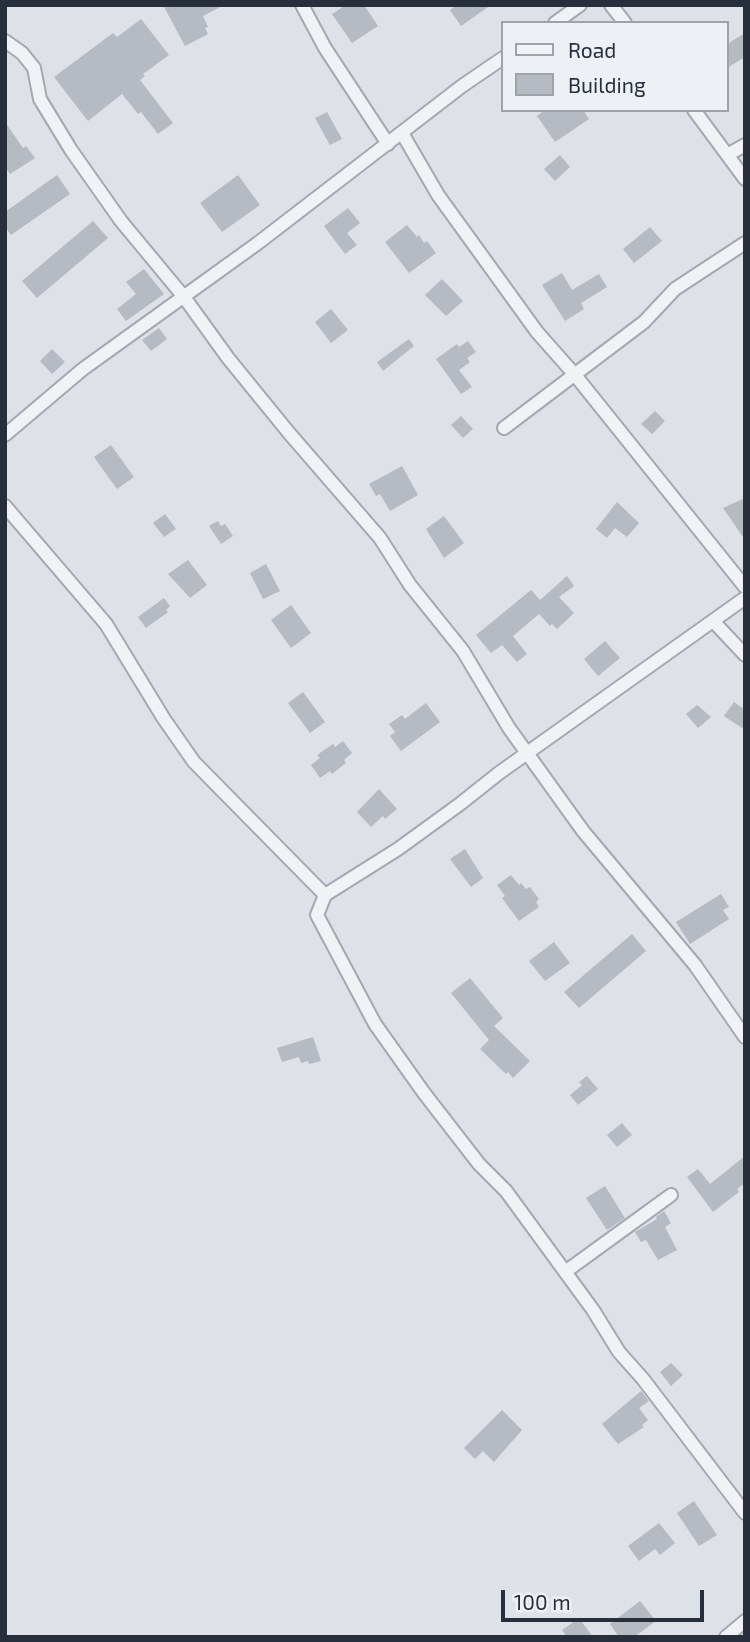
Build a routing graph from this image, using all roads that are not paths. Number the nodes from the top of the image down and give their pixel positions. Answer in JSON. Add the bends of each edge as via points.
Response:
{"nodes":[{"id":1,"x":302,"y":5,"type":"edge"},
{"id":2,"x":580,"y":5,"type":"edge"},
{"id":3,"x":611,"y":5,"type":"edge"},
{"id":4,"x":558,"y":21,"type":"edge"},
{"id":5,"x":623,"y":21,"type":"edge"},
{"id":6,"x":5,"y":41,"type":"edge"},
{"id":7,"x":502,"y":59,"type":"edge"},
{"id":8,"x":696,"y":112,"type":"edge"},
{"id":9,"x":402,"y":133,"type":"junction"},
{"id":10,"x":388,"y":144,"type":"junction"},
{"id":11,"x":745,"y":145,"type":"edge"},
{"id":12,"x":729,"y":154,"type":"junction"},
{"id":13,"x":745,"y":179,"type":"edge"},
{"id":14,"x":745,"y":243,"type":"edge"},
{"id":15,"x":184,"y":297,"type":"junction"},
{"id":16,"x":575,"y":375,"type":"junction"},
{"id":17,"x":504,"y":428,"type":"dead end"},
{"id":18,"x":5,"y":435,"type":"edge"},
{"id":19,"x":5,"y":506,"type":"edge"},
{"id":20,"x":745,"y":587,"type":"edge"},
{"id":21,"x":745,"y":598,"type":"edge"},
{"id":22,"x":714,"y":621,"type":"junction"},
{"id":23,"x":745,"y":654,"type":"edge"},
{"id":24,"x":529,"y":753,"type":"junction"},
{"id":25,"x":325,"y":895,"type":"junction"},
{"id":26,"x":745,"y":1037,"type":"edge"},
{"id":27,"x":671,"y":1195,"type":"dead end"},
{"id":28,"x":565,"y":1272,"type":"junction"},
{"id":29,"x":745,"y":1513,"type":"edge"},
{"id":30,"x":745,"y":1621,"type":"edge"},
{"id":31,"x":726,"y":1637,"type":"edge"}],
"edges":[{"from":1,"to":10,"type":"street"},
{"from":2,"to":4,"type":"street"},
{"from":3,"to":5,"type":"street"},
{"from":6,"to":15,"type":"street","via":[[34,68],[40,99],[71,150],[121,221]]},
{"from":7,"to":9,"type":"street"},
{"from":8,"to":12,"type":"street"},
{"from":9,"to":10,"type":"street"},
{"from":9,"to":16,"type":"street","via":[[477,251]]},
{"from":10,"to":15,"type":"street"},
{"from":11,"to":12,"type":"street"},
{"from":12,"to":13,"type":"street"},
{"from":14,"to":16,"type":"street","via":[[675,289],[644,322]]},
{"from":15,"to":18,"type":"street","via":[[83,369]]},
{"from":15,"to":24,"type":"street","via":[[237,369],[380,538]]},
{"from":16,"to":17,"type":"street"},
{"from":16,"to":20,"type":"street"},
{"from":19,"to":25,"type":"street","via":[[106,624],[194,762]]},
{"from":21,"to":22,"type":"street"},
{"from":22,"to":23,"type":"street"},
{"from":22,"to":24,"type":"street"},
{"from":24,"to":25,"type":"street","via":[[398,849]]},
{"from":24,"to":26,"type":"street","via":[[583,831],[695,965]]},
{"from":25,"to":28,"type":"street","via":[[317,915],[375,1024]]},
{"from":27,"to":28,"type":"street"},
{"from":28,"to":29,"type":"street","via":[[619,1352]]},
{"from":30,"to":31,"type":"street"}]}
